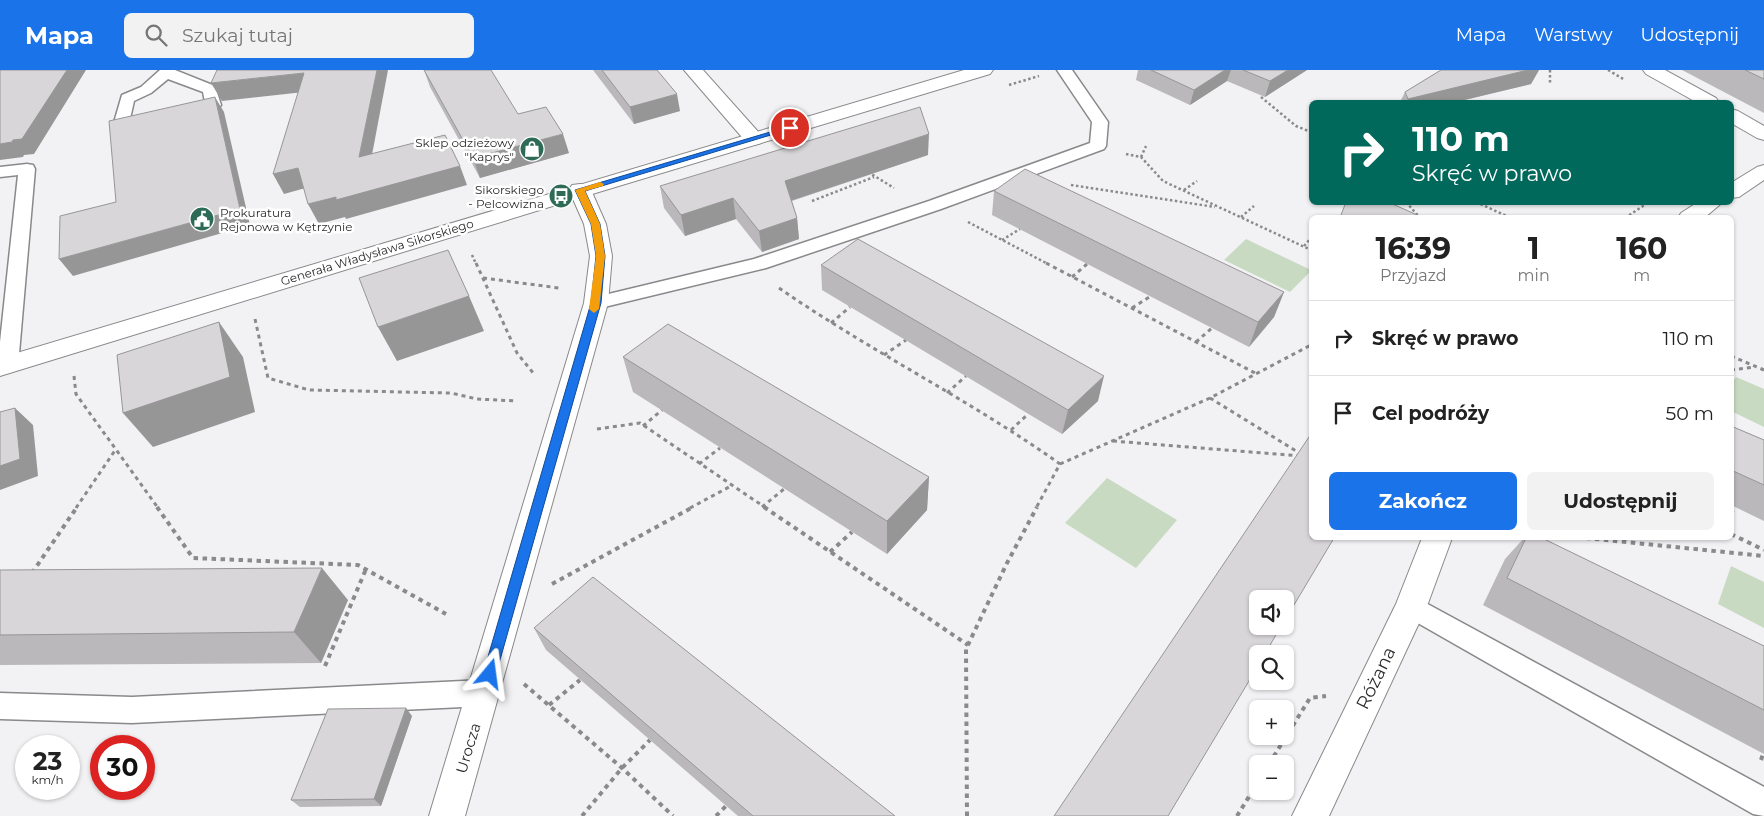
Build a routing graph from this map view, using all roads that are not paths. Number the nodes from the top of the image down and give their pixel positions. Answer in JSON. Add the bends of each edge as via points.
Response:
{"nodes":[{"id":1,"x":693,"y":70,"type":"edge"},
{"id":2,"x":984,"y":70,"type":"edge"},
{"id":3,"x":1064,"y":70,"type":"edge"},
{"id":4,"x":1652,"y":70,"type":"edge"},
{"id":5,"x":167,"y":72,"type":"edge"},
{"id":6,"x":1705,"y":100,"type":"edge"},
{"id":7,"x":176,"y":113,"type":"edge"},
{"id":8,"x":1734,"y":117,"type":"edge"},
{"id":9,"x":158,"y":118,"type":"edge"},
{"id":10,"x":1764,"y":134,"type":"edge"},
{"id":11,"x":754,"y":139,"type":"junction"},
{"id":12,"x":1764,"y":171,"type":"edge"},
{"id":13,"x":0,"y":172,"type":"edge"},
{"id":14,"x":580,"y":190,"type":"junction"},
{"id":15,"x":1734,"y":190,"type":"edge"},
{"id":16,"x":1708,"y":205,"type":"edge"},
{"id":17,"x":1694,"y":215,"type":"edge"},
{"id":18,"x":596,"y":303,"type":"junction"},
{"id":19,"x":4,"y":366,"type":"edge"},
{"id":20,"x":1436,"y":540,"type":"edge"},
{"id":21,"x":1411,"y":606,"type":"junction"},
{"id":22,"x":484,"y":693,"type":"junction"},
{"id":23,"x":0,"y":706,"type":"edge"},
{"id":24,"x":1764,"y":803,"type":"edge"},
{"id":25,"x":447,"y":816,"type":"edge"},
{"id":26,"x":1310,"y":816,"type":"edge"}],
"edges":[{"from":1,"to":11,"type":"street"},
{"from":2,"to":11,"type":"street","name":"Generała Władysława Sikorskiego"},
{"from":3,"to":18,"type":"lane","via":[[1100,122],[1098,146],[759,264]]},
{"from":4,"to":6,"type":"street"},
{"from":5,"to":7,"type":"lane","via":[[210,89],[213,104]]},
{"from":5,"to":9,"type":"lane","via":[[146,90],[127,98],[121,126]]},
{"from":8,"to":10,"type":"street"},
{"from":11,"to":14,"type":"street","name":"Generała Władysława Sikorskiego"},
{"from":12,"to":15,"type":"street"},
{"from":13,"to":19,"type":"lane","via":[[28,169]]},
{"from":14,"to":18,"type":"street","name":"Urocza","via":[[595,224],[601,256]]},
{"from":14,"to":19,"type":"street","name":"Generała Władysława Sikorskiego"},
{"from":16,"to":17,"type":"street"},
{"from":18,"to":22,"type":"street","name":"Urocza"},
{"from":20,"to":21,"type":"street","name":"Różana"},
{"from":21,"to":24,"type":"lane"},
{"from":21,"to":26,"type":"street","name":"Różana"},
{"from":22,"to":23,"type":"lane","via":[[132,710]]},
{"from":22,"to":25,"type":"street","name":"Urocza"}]}
